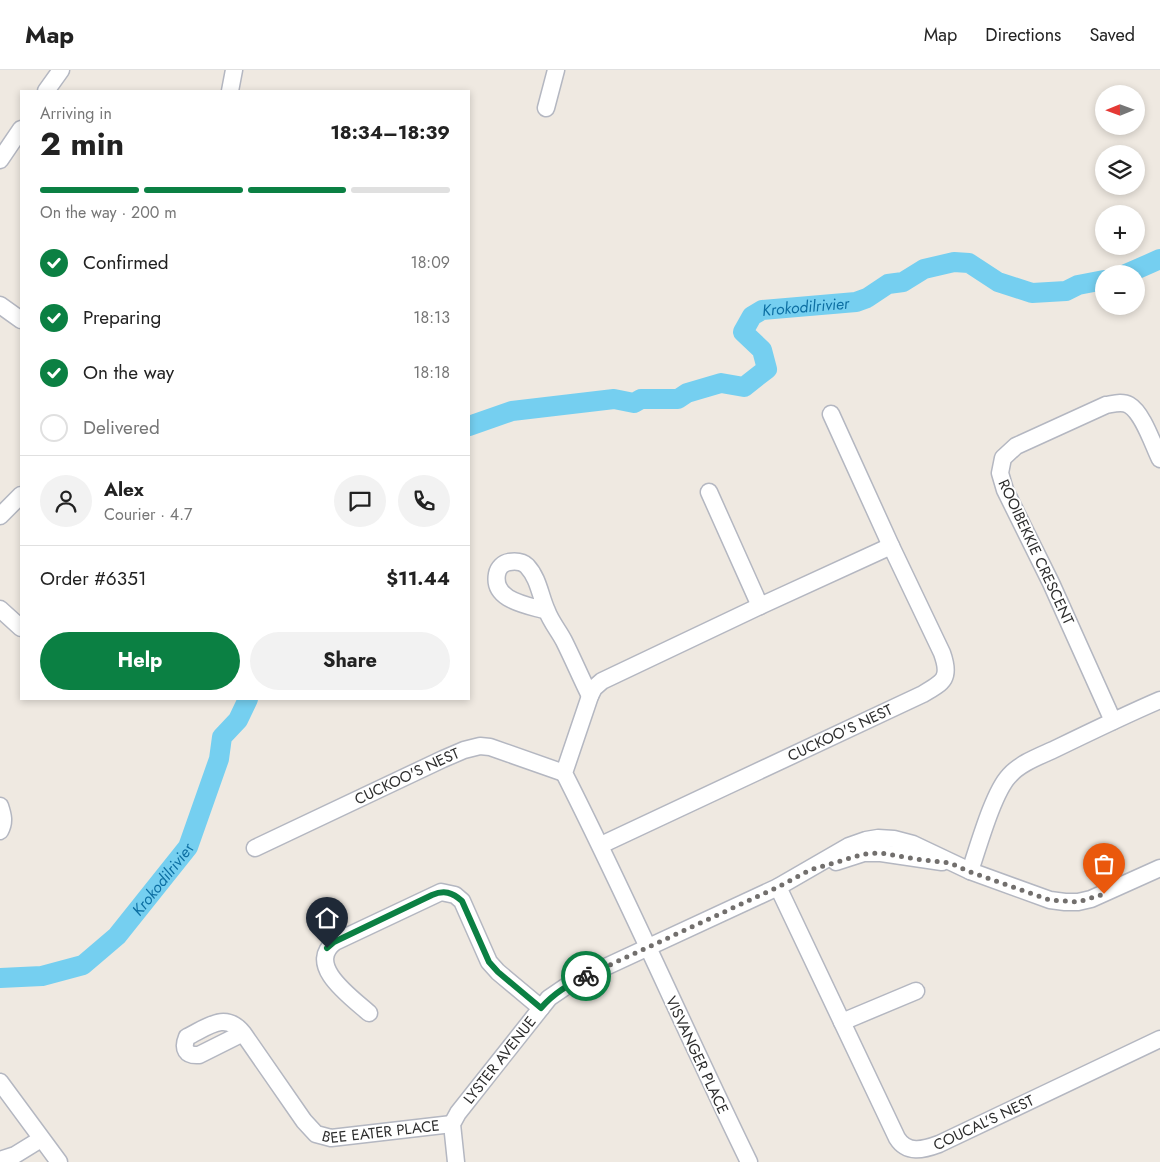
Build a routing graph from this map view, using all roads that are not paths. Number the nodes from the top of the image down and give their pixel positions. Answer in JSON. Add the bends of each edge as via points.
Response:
{"nodes":[{"id":1,"x":60,"y":70,"type":"edge"},
{"id":2,"x":234,"y":70,"type":"edge"},
{"id":3,"x":556,"y":70,"type":"edge"},
{"id":4,"x":47,"y":90,"type":"edge"},
{"id":5,"x":230,"y":90,"type":"edge"},
{"id":6,"x":546,"y":108,"type":"dead end"},
{"id":7,"x":20,"y":130,"type":"edge"},
{"id":8,"x":0,"y":160,"type":"edge"},
{"id":9,"x":0,"y":306,"type":"edge"},
{"id":10,"x":20,"y":319,"type":"edge"},
{"id":11,"x":831,"y":414,"type":"dead end"},
{"id":12,"x":1160,"y":459,"type":"edge"},
{"id":13,"x":709,"y":492,"type":"dead end"},
{"id":14,"x":20,"y":496,"type":"edge"},
{"id":15,"x":0,"y":516,"type":"edge"},
{"id":16,"x":891,"y":546,"type":"junction"},
{"id":17,"x":760,"y":606,"type":"junction"},
{"id":18,"x":0,"y":609,"type":"edge"},
{"id":19,"x":547,"y":611,"type":"dead end"},
{"id":20,"x":20,"y":627,"type":"edge"},
{"id":21,"x":590,"y":696,"type":"junction"},
{"id":22,"x":1160,"y":700,"type":"edge"},
{"id":23,"x":1113,"y":721,"type":"junction"},
{"id":24,"x":564,"y":773,"type":"junction"},
{"id":25,"x":0,"y":806,"type":"edge"},
{"id":26,"x":0,"y":831,"type":"edge"},
{"id":27,"x":601,"y":845,"type":"junction"},
{"id":28,"x":255,"y":848,"type":"dead end"},
{"id":29,"x":1160,"y":868,"type":"edge"},
{"id":30,"x":970,"y":872,"type":"junction"},
{"id":31,"x":778,"y":887,"type":"junction"},
{"id":32,"x":647,"y":947,"type":"junction"},
{"id":33,"x":916,"y":991,"type":"dead end"},
{"id":34,"x":541,"y":1008,"type":"junction"},
{"id":35,"x":369,"y":1013,"type":"dead end"},
{"id":36,"x":842,"y":1022,"type":"junction"},
{"id":37,"x":243,"y":1033,"type":"dead end"},
{"id":38,"x":1160,"y":1039,"type":"edge"},
{"id":39,"x":0,"y":1082,"type":"edge"},
{"id":40,"x":452,"y":1124,"type":"junction"},
{"id":41,"x":41,"y":1139,"type":"junction"},
{"id":42,"x":0,"y":1160,"type":"edge"},
{"id":43,"x":58,"y":1162,"type":"edge"},
{"id":44,"x":456,"y":1162,"type":"edge"},
{"id":45,"x":748,"y":1162,"type":"edge"}],
"edges":[{"from":1,"to":4,"type":"street"},
{"from":2,"to":5,"type":"street"},
{"from":3,"to":6,"type":"street"},
{"from":7,"to":8,"type":"street"},
{"from":9,"to":10,"type":"street"},
{"from":11,"to":16,"type":"street","name":"CUCKOO'S NEST"},
{"from":12,"to":23,"type":"street","name":"ROOIBEKKIE CRESCENT","via":[[1140,418],[1128,405],[1120,403],[1106,405],[1016,446],[1001,464],[1005,490]]},
{"from":13,"to":17,"type":"street"},
{"from":14,"to":15,"type":"street"},
{"from":16,"to":17,"type":"street"},
{"from":16,"to":27,"type":"street","name":"CUCKOO'S NEST","via":[[942,653],[947,672],[944,680],[923,694]]},
{"from":17,"to":21,"type":"street","via":[[602,681]]},
{"from":18,"to":20,"type":"street"},
{"from":19,"to":21,"type":"street"},
{"from":21,"to":24,"type":"street"},
{"from":22,"to":23,"type":"street"},
{"from":23,"to":30,"type":"street","via":[[1008,776]]},
{"from":24,"to":27,"type":"street"},
{"from":24,"to":28,"type":"street","name":"CUCKOO'S NEST","via":[[490,747],[473,746]]},
{"from":25,"to":26,"type":"street","via":[[4,824]]},
{"from":27,"to":32,"type":"street"},
{"from":29,"to":30,"type":"street","name":"LYSTER AVENUE","via":[[1104,894],[1078,902],[1050,900]]},
{"from":30,"to":31,"type":"street","name":"LYSTER AVENUE","via":[[913,844],[878,838],[850,846]]},
{"from":31,"to":32,"type":"street","name":"LYSTER AVENUE"},
{"from":31,"to":36,"type":"street","name":"COUCAL'S NEST"},
{"from":32,"to":34,"type":"street","name":"LYSTER AVENUE","via":[[571,983],[549,998]]},
{"from":32,"to":45,"type":"street","name":"VISVANGER PLACE"},
{"from":33,"to":36,"type":"street"},
{"from":34,"to":35,"type":"street","via":[[489,962],[462,901],[455,895],[441,892],[327,948],[324,955],[327,970]]},
{"from":34,"to":40,"type":"street","name":"LYSTER AVENUE","via":[[467,1100]]},
{"from":36,"to":38,"type":"street","name":"COUCAL'S NEST","via":[[897,1138],[906,1148],[912,1149],[938,1144]]},
{"from":37,"to":40,"type":"street","name":"BEE EATER PLACE","via":[[316,1134],[331,1138]]},
{"from":39,"to":41,"type":"street"},
{"from":40,"to":44,"type":"street"},
{"from":41,"to":42,"type":"street"},
{"from":41,"to":43,"type":"street"}]}
